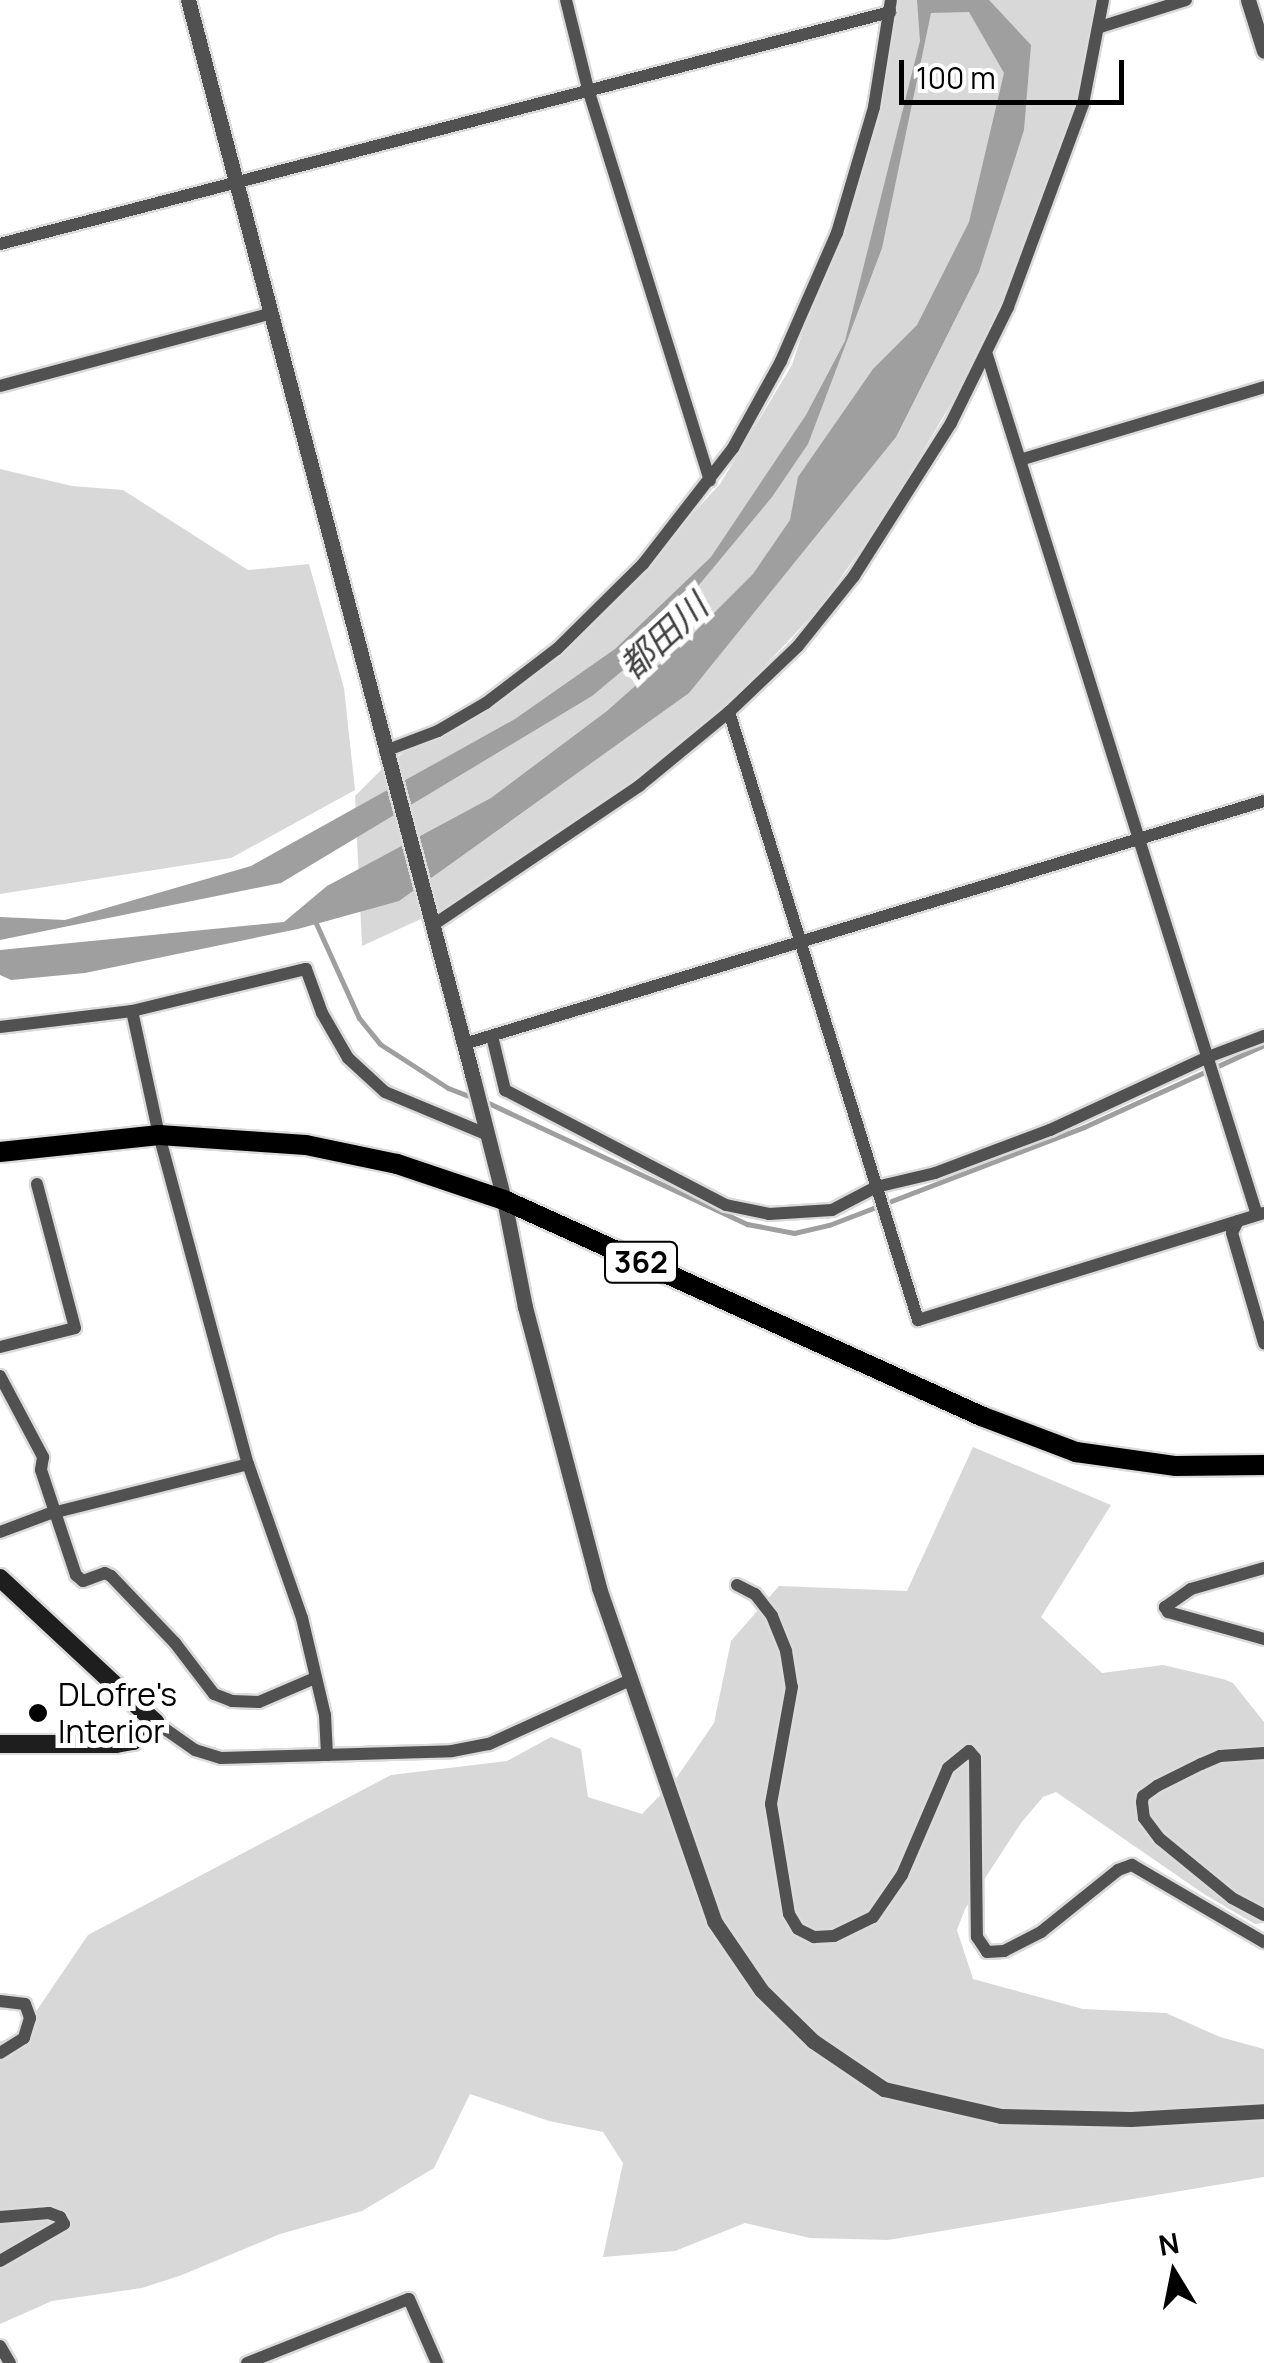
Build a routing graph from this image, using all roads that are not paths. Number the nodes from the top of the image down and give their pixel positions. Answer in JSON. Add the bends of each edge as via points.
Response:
{"nodes":[{"id":1,"x":188,"y":0,"type":"edge"},
{"id":2,"x":566,"y":0,"type":"edge"},
{"id":3,"x":1104,"y":0,"type":"edge"},
{"id":4,"x":1186,"y":0,"type":"edge"},
{"id":5,"x":1248,"y":0,"type":"edge"},
{"id":6,"x":891,"y":6,"type":"edge"},
{"id":7,"x":1100,"y":27,"type":"junction"},
{"id":8,"x":1264,"y":51,"type":"edge"},
{"id":9,"x":588,"y":90,"type":"junction"},
{"id":10,"x":233,"y":180,"type":"junction"},
{"id":11,"x":0,"y":244,"type":"edge"},
{"id":12,"x":268,"y":314,"type":"junction"},
{"id":13,"x":987,"y":355,"type":"junction"},
{"id":14,"x":0,"y":386,"type":"edge"},
{"id":15,"x":1264,"y":387,"type":"edge"},
{"id":16,"x":1022,"y":460,"type":"junction"},
{"id":17,"x":710,"y":480,"type":"junction"},
{"id":18,"x":729,"y":712,"type":"junction"},
{"id":19,"x":384,"y":751,"type":"junction"},
{"id":20,"x":1264,"y":801,"type":"edge"},
{"id":21,"x":1142,"y":838,"type":"junction"},
{"id":22,"x":431,"y":919,"type":"junction"},
{"id":23,"x":801,"y":943,"type":"junction"},
{"id":24,"x":132,"y":1011,"type":"junction"},
{"id":25,"x":0,"y":1027,"type":"edge"},
{"id":26,"x":492,"y":1036,"type":"junction"},
{"id":27,"x":1264,"y":1036,"type":"edge"},
{"id":28,"x":464,"y":1044,"type":"junction"},
{"id":29,"x":1208,"y":1058,"type":"junction"},
{"id":30,"x":486,"y":1134,"type":"junction"},
{"id":31,"x":159,"y":1135,"type":"junction"},
{"id":32,"x":0,"y":1152,"type":"edge"},
{"id":33,"x":37,"y":1184,"type":"dead end"},
{"id":34,"x":877,"y":1189,"type":"junction"},
{"id":35,"x":504,"y":1200,"type":"junction"},
{"id":36,"x":1261,"y":1214,"type":"edge"},
{"id":37,"x":1238,"y":1220,"type":"junction"},
{"id":38,"x":1264,"y":1343,"type":"edge"},
{"id":39,"x":0,"y":1347,"type":"edge"},
{"id":40,"x":0,"y":1376,"type":"edge"},
{"id":41,"x":248,"y":1464,"type":"junction"},
{"id":42,"x":1264,"y":1465,"type":"edge"},
{"id":43,"x":54,"y":1515,"type":"junction"},
{"id":44,"x":0,"y":1532,"type":"edge"},
{"id":45,"x":1264,"y":1568,"type":"edge"},
{"id":46,"x":0,"y":1578,"type":"edge"},
{"id":47,"x":737,"y":1585,"type":"dead end"},
{"id":48,"x":1264,"y":1638,"type":"edge"},
{"id":49,"x":315,"y":1678,"type":"junction"},
{"id":50,"x":630,"y":1680,"type":"junction"},
{"id":51,"x":155,"y":1722,"type":"junction"},
{"id":52,"x":0,"y":1744,"type":"edge"},
{"id":53,"x":1264,"y":1753,"type":"edge"},
{"id":54,"x":327,"y":1755,"type":"junction"},
{"id":55,"x":1264,"y":1915,"type":"edge"},
{"id":56,"x":1264,"y":1942,"type":"edge"},
{"id":57,"x":0,"y":2001,"type":"edge"},
{"id":58,"x":0,"y":2053,"type":"edge"},
{"id":59,"x":1264,"y":2112,"type":"edge"},
{"id":60,"x":0,"y":2217,"type":"edge"},
{"id":61,"x":0,"y":2262,"type":"edge"},
{"id":62,"x":0,"y":2346,"type":"edge"},
{"id":63,"x":10,"y":2363,"type":"edge"},
{"id":64,"x":247,"y":2363,"type":"edge"},
{"id":65,"x":437,"y":2363,"type":"edge"}],
"edges":[{"from":1,"to":10,"type":"street"},
{"from":2,"to":9,"type":"street"},
{"from":3,"to":7,"type":"street"},
{"from":4,"to":7,"type":"street"},
{"from":5,"to":8,"type":"street"},
{"from":6,"to":9,"type":"street"},
{"from":6,"to":17,"type":"street","via":[[864,149],[826,261],[758,405]]},
{"from":7,"to":13,"type":"street","via":[[1066,156]]},
{"from":9,"to":10,"type":"street"},
{"from":9,"to":17,"type":"street"},
{"from":10,"to":11,"type":"street"},
{"from":10,"to":12,"type":"street"},
{"from":12,"to":14,"type":"street"},
{"from":12,"to":19,"type":"street"},
{"from":13,"to":16,"type":"street"},
{"from":13,"to":18,"type":"street","via":[[854,576],[798,646]]},
{"from":15,"to":16,"type":"street"},
{"from":16,"to":21,"type":"street"},
{"from":17,"to":19,"type":"street","via":[[643,564],[533,669],[438,731]]},
{"from":18,"to":22,"type":"street","via":[[639,786]]},
{"from":18,"to":23,"type":"street"},
{"from":19,"to":22,"type":"street"},
{"from":20,"to":21,"type":"street"},
{"from":21,"to":23,"type":"street"},
{"from":21,"to":29,"type":"street"},
{"from":22,"to":28,"type":"street"},
{"from":23,"to":26,"type":"street"},
{"from":23,"to":34,"type":"street"},
{"from":24,"to":25,"type":"street"},
{"from":24,"to":30,"type":"street","via":[[306,969],[348,1058],[385,1092]]},
{"from":24,"to":31,"type":"street"},
{"from":26,"to":28,"type":"street"},
{"from":26,"to":34,"type":"street","via":[[505,1090],[726,1205],[803,1214],[832,1210]]},
{"from":27,"to":29,"type":"street"},
{"from":28,"to":30,"type":"street"},
{"from":29,"to":34,"type":"street","via":[[1050,1130]]},
{"from":29,"to":36,"type":"street"},
{"from":30,"to":35,"type":"street"},
{"from":31,"to":32,"type":"highway","number":"362"},
{"from":31,"to":35,"type":"highway","number":"362","via":[[306,1146],[397,1164]]},
{"from":31,"to":41,"type":"street"},
{"from":33,"to":39,"type":"street","via":[[75,1328]]},
{"from":34,"to":37,"type":"street","via":[[918,1320]]},
{"from":35,"to":42,"type":"highway","number":"362","via":[[981,1416],[1076,1452],[1176,1466]]},
{"from":35,"to":50,"type":"street","via":[[530,1326]]},
{"from":36,"to":37,"type":"street"},
{"from":37,"to":38,"type":"street","via":[[1232,1233]]},
{"from":40,"to":43,"type":"street","via":[[43,1457]]},
{"from":41,"to":43,"type":"street"},
{"from":41,"to":49,"type":"street","via":[[302,1618]]},
{"from":43,"to":44,"type":"street"},
{"from":43,"to":49,"type":"street","via":[[76,1576],[111,1576],[214,1694],[259,1702]]},
{"from":45,"to":48,"type":"street","via":[[1191,1589],[1165,1607]]},
{"from":46,"to":51,"type":"main road"},
{"from":47,"to":56,"type":"street","via":[[756,1594],[786,1650],[792,1687],[771,1804],[788,1914],[798,1929],[834,1936],[873,1917],[902,1875],[948,1768],[969,1751],[975,1758],[977,1937],[987,1952],[1004,1952],[1041,1932],[1132,1865]]},
{"from":49,"to":54,"type":"street"},
{"from":50,"to":54,"type":"street","via":[[489,1744]]},
{"from":50,"to":59,"type":"street","via":[[714,1921],[762,1990],[827,2051],[884,2089],[1000,2116]]},
{"from":51,"to":52,"type":"main road","via":[[132,1741],[116,1744]]},
{"from":51,"to":54,"type":"street","via":[[195,1750],[221,1758]]},
{"from":53,"to":55,"type":"street","via":[[1200,1764],[1157,1786],[1142,1802],[1144,1818],[1160,1839],[1232,1898]]},
{"from":57,"to":58,"type":"street","via":[[25,2004],[30,2018],[24,2038]]},
{"from":60,"to":61,"type":"street","via":[[49,2213],[64,2224]]},
{"from":62,"to":63,"type":"street"},
{"from":64,"to":65,"type":"street","via":[[409,2299]]}]}
